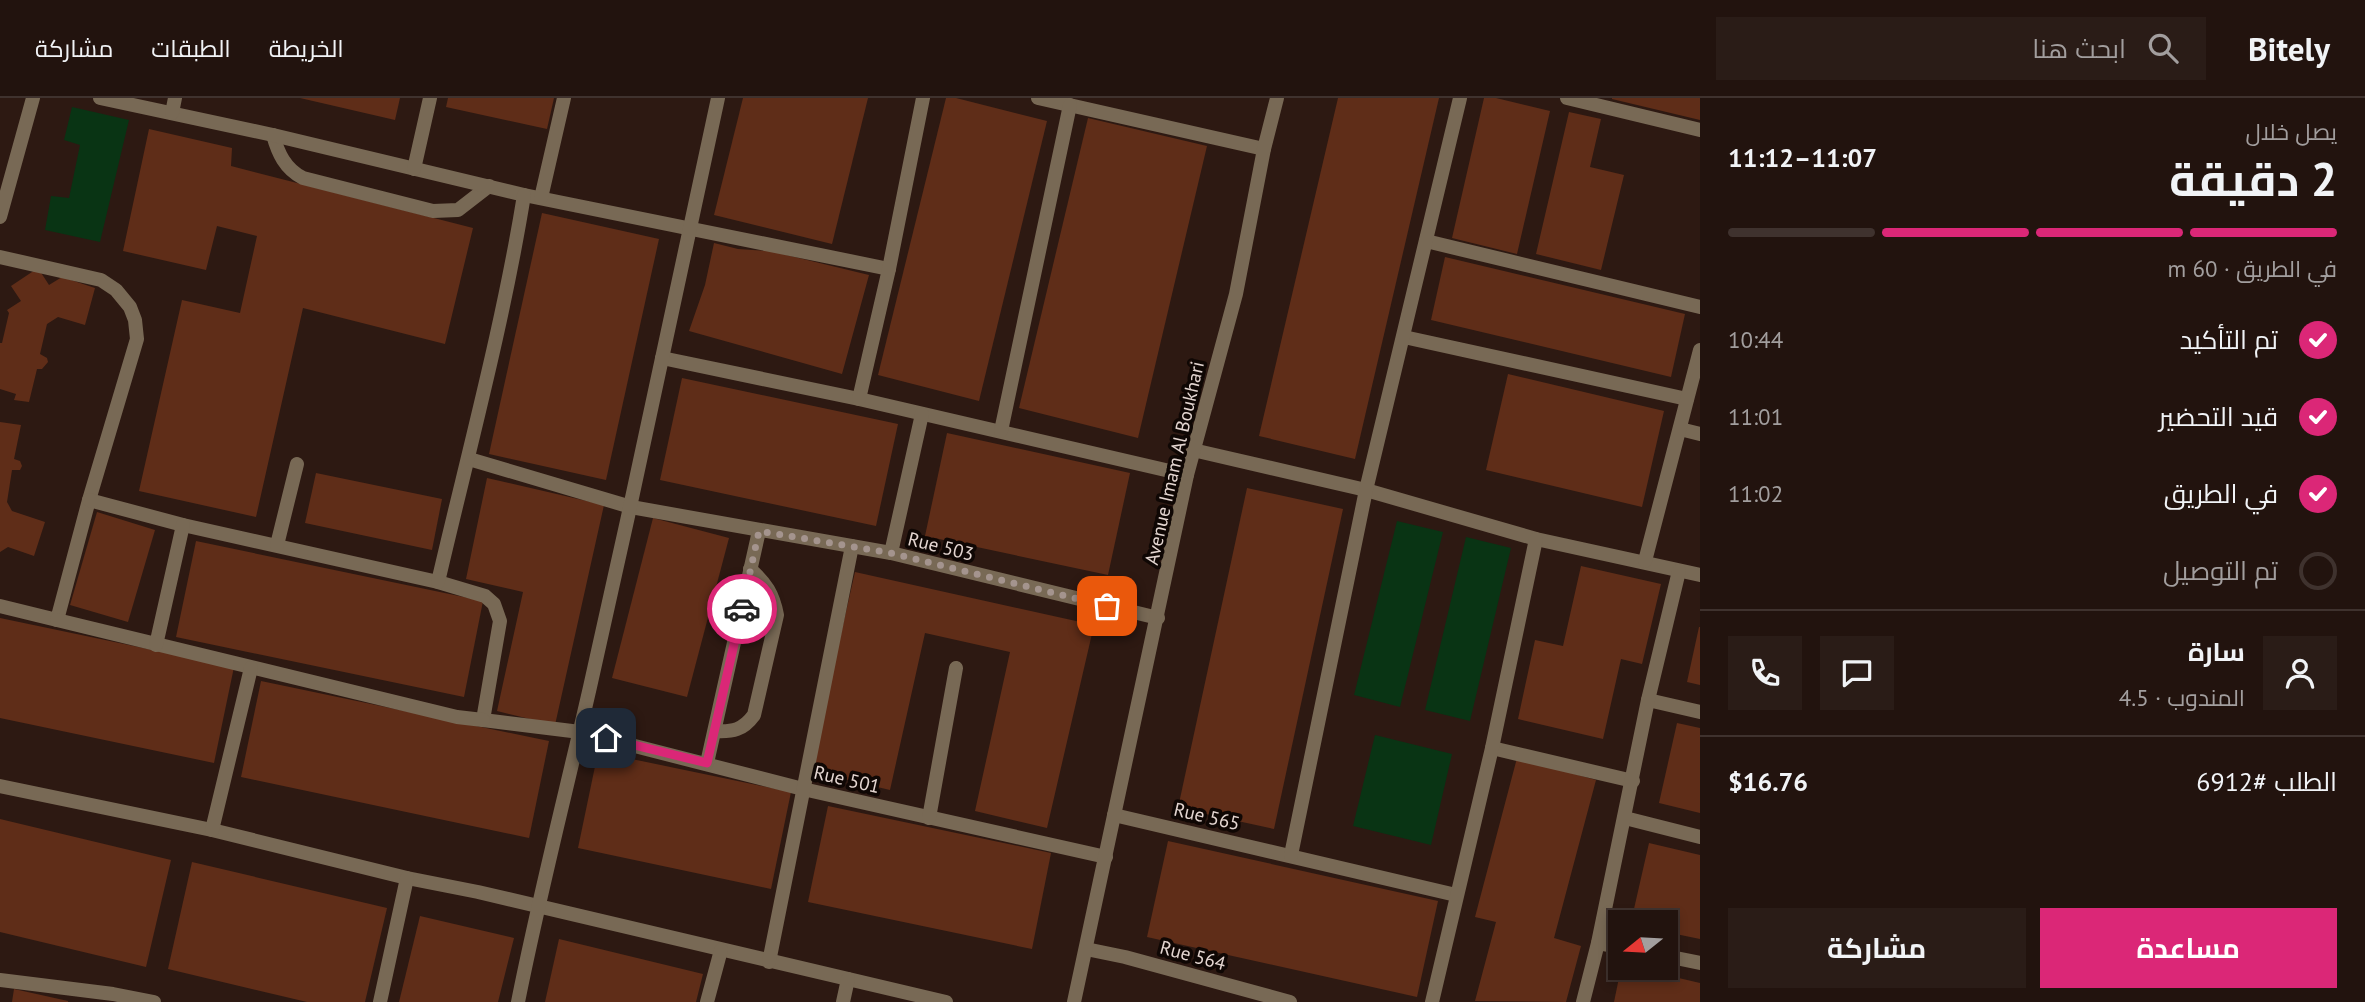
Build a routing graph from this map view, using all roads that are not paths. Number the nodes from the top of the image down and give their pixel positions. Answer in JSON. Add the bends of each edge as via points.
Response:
{"nodes":[{"id":1,"x":33,"y":98,"type":"edge"},
{"id":2,"x":100,"y":98,"type":"edge"},
{"id":3,"x":430,"y":98,"type":"edge"},
{"id":4,"x":565,"y":98,"type":"edge"},
{"id":5,"x":718,"y":98,"type":"edge"},
{"id":6,"x":923,"y":98,"type":"edge"},
{"id":7,"x":1038,"y":98,"type":"edge"},
{"id":8,"x":1277,"y":98,"type":"edge"},
{"id":9,"x":1460,"y":98,"type":"edge"},
{"id":10,"x":1567,"y":98,"type":"edge"},
{"id":11,"x":174,"y":105,"type":"edge"},
{"id":12,"x":1070,"y":105,"type":"junction"},
{"id":13,"x":1700,"y":130,"type":"edge"},
{"id":14,"x":273,"y":135,"type":"junction"},
{"id":15,"x":1264,"y":149,"type":"junction"},
{"id":16,"x":414,"y":169,"type":"junction"},
{"id":17,"x":489,"y":187,"type":"junction"},
{"id":18,"x":524,"y":195,"type":"junction"},
{"id":19,"x":541,"y":198,"type":"junction"},
{"id":20,"x":0,"y":217,"type":"edge"},
{"id":21,"x":691,"y":229,"type":"junction"},
{"id":22,"x":1426,"y":241,"type":"junction"},
{"id":23,"x":0,"y":257,"type":"edge"},
{"id":24,"x":888,"y":269,"type":"junction"},
{"id":25,"x":1700,"y":307,"type":"edge"},
{"id":26,"x":1404,"y":337,"type":"junction"},
{"id":27,"x":1700,"y":350,"type":"edge"},
{"id":28,"x":662,"y":358,"type":"junction"},
{"id":29,"x":859,"y":399,"type":"junction"},
{"id":30,"x":1687,"y":399,"type":"junction"},
{"id":31,"x":922,"y":414,"type":"junction"},
{"id":32,"x":1680,"y":429,"type":"junction"},
{"id":33,"x":1001,"y":431,"type":"junction"},
{"id":34,"x":1700,"y":434,"type":"edge"},
{"id":35,"x":1193,"y":450,"type":"junction"},
{"id":36,"x":469,"y":459,"type":"junction"},
{"id":37,"x":297,"y":464,"type":"dead end"},
{"id":38,"x":1187,"y":475,"type":"junction"},
{"id":39,"x":1366,"y":490,"type":"junction"},
{"id":40,"x":89,"y":500,"type":"junction"},
{"id":41,"x":631,"y":507,"type":"junction"},
{"id":42,"x":183,"y":525,"type":"junction"},
{"id":43,"x":759,"y":531,"type":"junction"},
{"id":44,"x":1536,"y":539,"type":"junction"},
{"id":45,"x":277,"y":545,"type":"junction"},
{"id":46,"x":852,"y":547,"type":"junction"},
{"id":47,"x":891,"y":553,"type":"junction"},
{"id":48,"x":1645,"y":561,"type":"junction"},
{"id":49,"x":750,"y":569,"type":"junction"},
{"id":50,"x":1679,"y":571,"type":"junction"},
{"id":51,"x":1700,"y":575,"type":"edge"},
{"id":52,"x":438,"y":582,"type":"junction"},
{"id":53,"x":0,"y":606,"type":"edge"},
{"id":54,"x":1158,"y":618,"type":"junction"},
{"id":55,"x":57,"y":621,"type":"junction"},
{"id":56,"x":156,"y":645,"type":"junction"},
{"id":57,"x":251,"y":668,"type":"junction"},
{"id":58,"x":956,"y":668,"type":"dead end"},
{"id":59,"x":1648,"y":700,"type":"junction"},
{"id":60,"x":1700,"y":712,"type":"edge"},
{"id":61,"x":483,"y":720,"type":"junction"},
{"id":62,"x":580,"y":732,"type":"junction"},
{"id":63,"x":715,"y":732,"type":"junction"},
{"id":64,"x":1492,"y":748,"type":"junction"},
{"id":65,"x":707,"y":763,"type":"junction"},
{"id":66,"x":1633,"y":781,"type":"junction"},
{"id":67,"x":0,"y":786,"type":"edge"},
{"id":68,"x":803,"y":789,"type":"junction"},
{"id":69,"x":1114,"y":815,"type":"junction"},
{"id":70,"x":929,"y":818,"type":"junction"},
{"id":71,"x":1625,"y":818,"type":"junction"},
{"id":72,"x":212,"y":830,"type":"junction"},
{"id":73,"x":1700,"y":836,"type":"edge"},
{"id":74,"x":1291,"y":855,"type":"junction"},
{"id":75,"x":1106,"y":857,"type":"junction"},
{"id":76,"x":407,"y":878,"type":"junction"},
{"id":77,"x":1456,"y":895,"type":"junction"},
{"id":78,"x":537,"y":906,"type":"junction"},
{"id":79,"x":1598,"y":943,"type":"junction"},
{"id":80,"x":1608,"y":945,"type":"edge"},
{"id":81,"x":1086,"y":949,"type":"junction"},
{"id":82,"x":721,"y":950,"type":"junction"},
{"id":83,"x":1678,"y":958,"type":"edge"},
{"id":84,"x":769,"y":962,"type":"junction"},
{"id":85,"x":1700,"y":963,"type":"edge"},
{"id":86,"x":848,"y":979,"type":"junction"},
{"id":87,"x":0,"y":980,"type":"edge"},
{"id":88,"x":1256,"y":997,"type":"edge"},
{"id":89,"x":113,"y":998,"type":"edge"},
{"id":90,"x":154,"y":1002,"type":"edge"},
{"id":91,"x":380,"y":1002,"type":"edge"},
{"id":92,"x":518,"y":1002,"type":"edge"},
{"id":93,"x":707,"y":1002,"type":"edge"},
{"id":94,"x":843,"y":1002,"type":"edge"},
{"id":95,"x":946,"y":1002,"type":"edge"},
{"id":96,"x":1074,"y":1002,"type":"edge"},
{"id":97,"x":1290,"y":1002,"type":"edge"},
{"id":98,"x":1432,"y":1002,"type":"edge"},
{"id":99,"x":1583,"y":1002,"type":"edge"}],
"edges":[{"from":1,"to":20,"type":"street"},
{"from":2,"to":11,"type":"street"},
{"from":3,"to":16,"type":"street"},
{"from":4,"to":19,"type":"street"},
{"from":5,"to":21,"type":"street"},
{"from":6,"to":24,"type":"street"},
{"from":7,"to":12,"type":"street"},
{"from":8,"to":15,"type":"street","name":"Avenue Imam Al Boukhari"},
{"from":9,"to":22,"type":"street"},
{"from":10,"to":13,"type":"street"},
{"from":11,"to":14,"type":"street"},
{"from":12,"to":15,"type":"street"},
{"from":12,"to":33,"type":"street"},
{"from":14,"to":16,"type":"street"},
{"from":14,"to":17,"type":"street","via":[[287,167],[303,178],[433,211],[458,210]]},
{"from":15,"to":35,"type":"street","name":"Avenue Imam Al Boukhari","via":[[1236,294]]},
{"from":16,"to":17,"type":"street"},
{"from":17,"to":18,"type":"street"},
{"from":18,"to":19,"type":"street"},
{"from":18,"to":36,"type":"street"},
{"from":19,"to":21,"type":"street"},
{"from":21,"to":24,"type":"street"},
{"from":21,"to":28,"type":"street"},
{"from":22,"to":25,"type":"street"},
{"from":22,"to":26,"type":"street"},
{"from":23,"to":40,"type":"street","via":[[101,280],[116,290],[135,320],[137,339]]},
{"from":24,"to":29,"type":"street"},
{"from":26,"to":30,"type":"street"},
{"from":26,"to":39,"type":"street"},
{"from":27,"to":30,"type":"street"},
{"from":28,"to":29,"type":"street"},
{"from":28,"to":41,"type":"street"},
{"from":29,"to":31,"type":"street"},
{"from":30,"to":32,"type":"street"},
{"from":31,"to":33,"type":"street"},
{"from":31,"to":47,"type":"street"},
{"from":32,"to":34,"type":"street"},
{"from":32,"to":48,"type":"street"},
{"from":33,"to":38,"type":"street"},
{"from":35,"to":38,"type":"street","name":"Avenue Imam Al Boukhari"},
{"from":35,"to":39,"type":"street"},
{"from":36,"to":41,"type":"street","name":"Rue 503"},
{"from":36,"to":52,"type":"street"},
{"from":37,"to":45,"type":"street"},
{"from":38,"to":54,"type":"street","name":"Avenue Imam Al Boukhari"},
{"from":39,"to":44,"type":"street"},
{"from":39,"to":74,"type":"street"},
{"from":40,"to":42,"type":"street"},
{"from":40,"to":55,"type":"street"},
{"from":41,"to":43,"type":"street","name":"Rue 503"},
{"from":41,"to":62,"type":"street"},
{"from":42,"to":45,"type":"street"},
{"from":42,"to":56,"type":"street"},
{"from":43,"to":46,"type":"street","name":"Rue 503"},
{"from":43,"to":49,"type":"street"},
{"from":44,"to":48,"type":"street"},
{"from":44,"to":64,"type":"street"},
{"from":45,"to":52,"type":"street"},
{"from":46,"to":47,"type":"street","name":"Rue 503"},
{"from":46,"to":68,"type":"street"},
{"from":47,"to":54,"type":"street","name":"Rue 503"},
{"from":48,"to":50,"type":"street"},
{"from":49,"to":63,"type":"street"},
{"from":49,"to":63,"type":"street","via":[[766,583],[777,615],[754,715],[745,727]]},
{"from":50,"to":51,"type":"street"},
{"from":50,"to":59,"type":"street"},
{"from":52,"to":61,"type":"street","via":[[485,596],[494,604],[500,621]]},
{"from":53,"to":55,"type":"street","name":"Rue 501"},
{"from":54,"to":69,"type":"street","name":"Avenue Imam Al Boukhari"},
{"from":55,"to":56,"type":"street","name":"Rue 501"},
{"from":56,"to":57,"type":"street","name":"Rue 501"},
{"from":57,"to":61,"type":"street","name":"Rue 501"},
{"from":57,"to":72,"type":"street"},
{"from":58,"to":70,"type":"street"},
{"from":59,"to":60,"type":"street"},
{"from":59,"to":66,"type":"street"},
{"from":61,"to":62,"type":"street","name":"Rue 501"},
{"from":62,"to":65,"type":"street","name":"Rue 501"},
{"from":62,"to":78,"type":"street"},
{"from":63,"to":65,"type":"street"},
{"from":64,"to":66,"type":"street"},
{"from":64,"to":77,"type":"street"},
{"from":65,"to":68,"type":"street","name":"Rue 501"},
{"from":66,"to":71,"type":"street"},
{"from":67,"to":72,"type":"street"},
{"from":68,"to":70,"type":"street","name":"Rue 501"},
{"from":68,"to":84,"type":"street"},
{"from":69,"to":74,"type":"street","name":"Rue 565"},
{"from":69,"to":75,"type":"street","name":"Avenue Imam Al Boukhari"},
{"from":70,"to":75,"type":"street","name":"Rue 501"},
{"from":71,"to":73,"type":"street"},
{"from":71,"to":79,"type":"street"},
{"from":72,"to":76,"type":"street"},
{"from":74,"to":77,"type":"street","name":"Rue 565"},
{"from":75,"to":81,"type":"street","name":"Avenue Imam Al Boukhari"},
{"from":76,"to":78,"type":"street"},
{"from":76,"to":91,"type":"street"},
{"from":77,"to":98,"type":"street"},
{"from":78,"to":82,"type":"street"},
{"from":78,"to":92,"type":"street"},
{"from":79,"to":80,"type":"street"},
{"from":79,"to":99,"type":"street"},
{"from":81,"to":88,"type":"street","name":"Rue 564"},
{"from":81,"to":96,"type":"street","name":"Avenue Imam Al Boukhari"},
{"from":82,"to":84,"type":"street"},
{"from":82,"to":93,"type":"street"},
{"from":83,"to":85,"type":"street"},
{"from":84,"to":86,"type":"street"},
{"from":86,"to":94,"type":"street"},
{"from":86,"to":95,"type":"street"},
{"from":87,"to":89,"type":"street"},
{"from":88,"to":97,"type":"street","name":"Rue 564"},
{"from":89,"to":90,"type":"street"}]}
